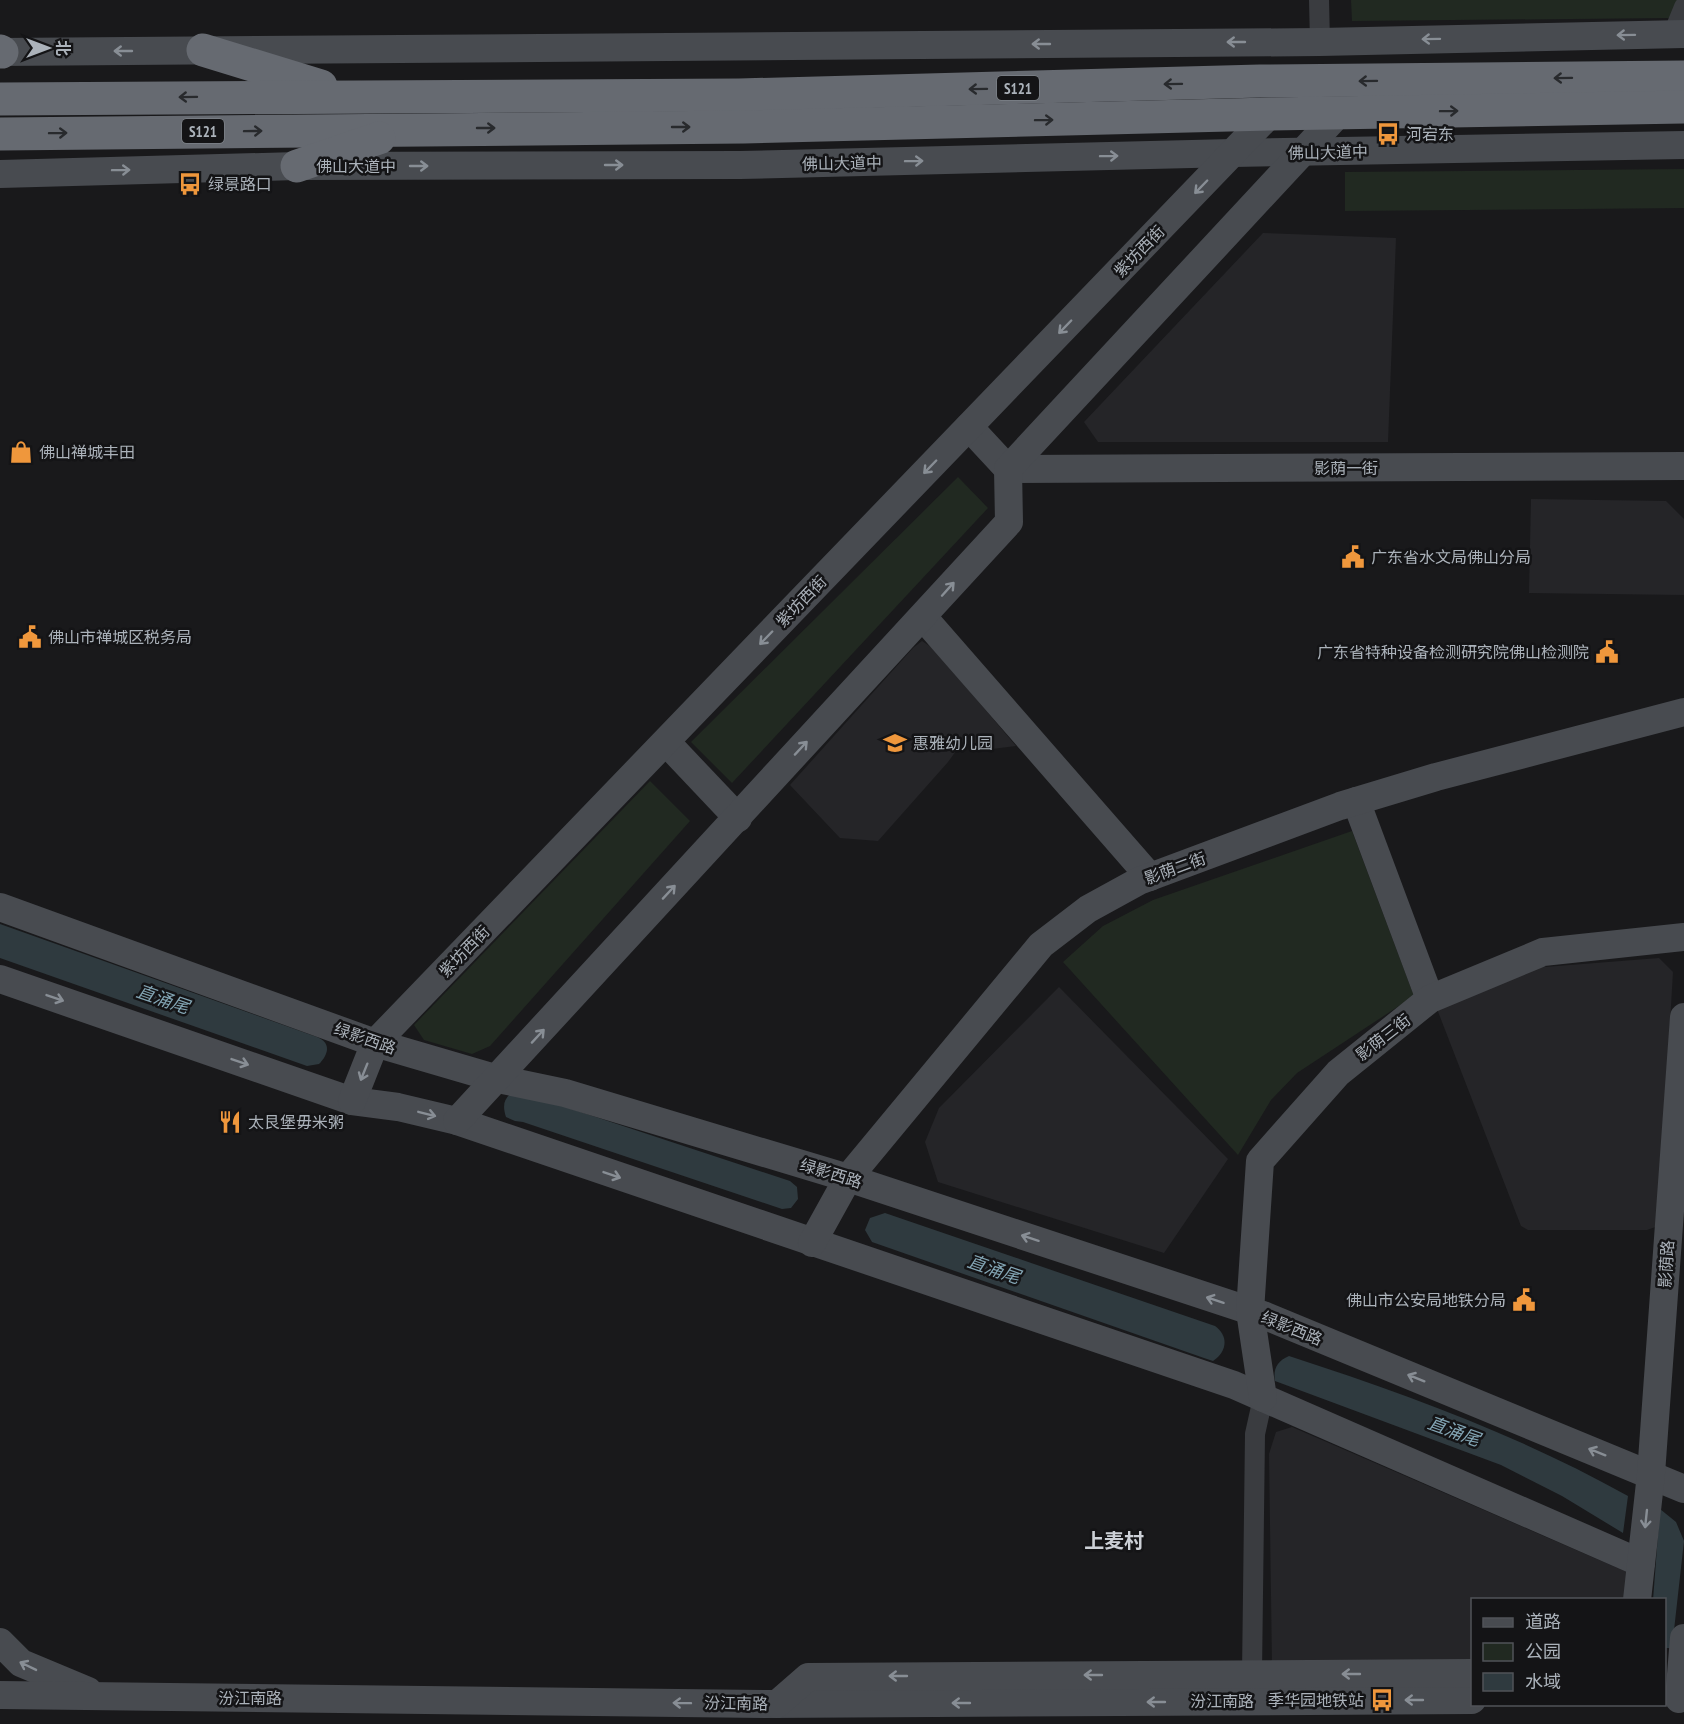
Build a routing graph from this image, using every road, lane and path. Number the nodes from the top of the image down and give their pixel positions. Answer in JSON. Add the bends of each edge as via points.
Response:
{"nodes":[{"id":1,"x":1319,"y":0,"type":"edge"},
{"id":2,"x":1684,"y":7,"type":"edge"},
{"id":3,"x":1678,"y":34,"type":"edge"},
{"id":4,"x":1320,"y":42,"type":"junction"},
{"id":5,"x":203,"y":50,"type":"junction"},
{"id":6,"x":1,"y":52,"type":"edge"},
{"id":7,"x":1684,"y":76,"type":"edge"},
{"id":8,"x":351,"y":96,"type":"junction"},
{"id":9,"x":0,"y":99,"type":"edge"},
{"id":10,"x":1684,"y":107,"type":"edge"},
{"id":11,"x":1339,"y":113,"type":"junction"},
{"id":12,"x":1270,"y":114,"type":"junction"},
{"id":13,"x":406,"y":129,"type":"junction"},
{"id":14,"x":0,"y":134,"type":"edge"},
{"id":15,"x":1684,"y":145,"type":"edge"},
{"id":16,"x":1304,"y":152,"type":"junction"},
{"id":17,"x":1233,"y":153,"type":"junction"},
{"id":18,"x":297,"y":166,"type":"junction"},
{"id":19,"x":0,"y":174,"type":"edge"},
{"id":20,"x":969,"y":427,"type":"junction"},
{"id":21,"x":1684,"y":466,"type":"edge"},
{"id":22,"x":1008,"y":469,"type":"junction"},
{"id":23,"x":923,"y":616,"type":"junction"},
{"id":24,"x":1684,"y":712,"type":"edge"},
{"id":25,"x":666,"y":742,"type":"junction"},
{"id":26,"x":1356,"y":801,"type":"junction"},
{"id":27,"x":738,"y":818,"type":"junction"},
{"id":28,"x":1150,"y":877,"type":"junction"},
{"id":29,"x":0,"y":907,"type":"edge"},
{"id":30,"x":1684,"y":937,"type":"edge"},
{"id":31,"x":0,"y":979,"type":"edge"},
{"id":32,"x":1431,"y":999,"type":"junction"},
{"id":33,"x":1684,"y":1017,"type":"edge"},
{"id":34,"x":375,"y":1043,"type":"junction"},
{"id":35,"x":498,"y":1079,"type":"junction"},
{"id":36,"x":352,"y":1101,"type":"junction"},
{"id":37,"x":457,"y":1121,"type":"junction"},
{"id":38,"x":849,"y":1178,"type":"junction"},
{"id":39,"x":812,"y":1243,"type":"junction"},
{"id":40,"x":1250,"y":1311,"type":"junction"},
{"id":41,"x":1263,"y":1398,"type":"junction"},
{"id":42,"x":1651,"y":1474,"type":"junction"},
{"id":43,"x":1684,"y":1489,"type":"edge"},
{"id":44,"x":1641,"y":1563,"type":"junction"},
{"id":45,"x":1637,"y":1598,"type":"edge"},
{"id":46,"x":1684,"y":1638,"type":"edge"},
{"id":47,"x":0,"y":1642,"type":"edge"},
{"id":48,"x":1471,"y":1673,"type":"edge"},
{"id":49,"x":1252,"y":1688,"type":"junction"},
{"id":50,"x":1676,"y":1688,"type":"edge"},
{"id":51,"x":0,"y":1695,"type":"edge"},
{"id":52,"x":101,"y":1696,"type":"junction"},
{"id":53,"x":1471,"y":1700,"type":"edge"}],
"edges":[{"from":1,"to":4,"type":"street"},
{"from":2,"to":3,"type":"street"},
{"from":3,"to":4,"type":"street","one_way":true},
{"from":4,"to":5,"type":"street","one_way":true},
{"from":5,"to":6,"type":"street","one_way":true},
{"from":5,"to":8,"type":"highway"},
{"from":7,"to":8,"type":"highway","number":"S121","one_way":true,"via":[[1260,81],[739,94]]},
{"from":8,"to":9,"type":"highway","number":"S121","one_way":true},
{"from":11,"to":10,"type":"highway","number":"S121","one_way":true},
{"from":11,"to":12,"type":"highway","number":"S121"},
{"from":11,"to":16,"type":"street"},
{"from":13,"to":12,"type":"highway","number":"S121","one_way":true,"via":[[744,127]]},
{"from":12,"to":17,"type":"street","name":"紫坊西街"},
{"from":14,"to":13,"type":"highway","number":"S121","one_way":true},
{"from":13,"to":18,"type":"highway"},
{"from":15,"to":16,"type":"street","name":"佛山大道中"},
{"from":16,"to":17,"type":"street","name":"佛山大道中"},
{"from":16,"to":22,"type":"street"},
{"from":18,"to":17,"type":"street","name":"佛山大道中","one_way":true,"via":[[740,165]]},
{"from":17,"to":20,"type":"street","name":"紫坊西街","one_way":true},
{"from":19,"to":18,"type":"street","name":"佛山大道中","one_way":true},
{"from":20,"to":22,"type":"street"},
{"from":20,"to":25,"type":"street","name":"紫坊西街","one_way":true},
{"from":21,"to":22,"type":"street","name":"影荫一街"},
{"from":23,"to":22,"type":"street","one_way":true,"via":[[1009,522]]},
{"from":27,"to":23,"type":"street","one_way":true},
{"from":23,"to":28,"type":"street"},
{"from":24,"to":26,"type":"street","name":"影荫二街"},
{"from":25,"to":27,"type":"street"},
{"from":25,"to":34,"type":"street","name":"紫坊西街"},
{"from":26,"to":28,"type":"street","name":"影荫二街"},
{"from":26,"to":32,"type":"street"},
{"from":35,"to":27,"type":"street","one_way":true},
{"from":28,"to":38,"type":"street","name":"影荫二街","via":[[1088,909],[1041,945]]},
{"from":29,"to":34,"type":"street","name":"绿影西路"},
{"from":30,"to":32,"type":"street","name":"影荫三街","via":[[1543,952]]},
{"from":31,"to":36,"type":"street","one_way":true},
{"from":32,"to":40,"type":"street","name":"影荫三街","via":[[1338,1073],[1260,1161]]},
{"from":33,"to":42,"type":"street","name":"影荫路"},
{"from":34,"to":35,"type":"street","name":"绿影西路"},
{"from":34,"to":36,"type":"street","name":"紫坊西街","one_way":true},
{"from":35,"to":37,"type":"street"},
{"from":35,"to":38,"type":"street","name":"绿影西路","via":[[565,1093]]},
{"from":36,"to":37,"type":"street","one_way":true},
{"from":37,"to":39,"type":"street","one_way":true},
{"from":38,"to":39,"type":"street","name":"影荫二街"},
{"from":40,"to":38,"type":"street","name":"绿影西路","one_way":true},
{"from":39,"to":41,"type":"street"},
{"from":40,"to":41,"type":"street","name":"影荫三街"},
{"from":42,"to":40,"type":"street","name":"绿影西路","one_way":true},
{"from":41,"to":44,"type":"street"},
{"from":41,"to":49,"type":"street","via":[[1255,1434]]},
{"from":42,"to":43,"type":"street"},
{"from":42,"to":44,"type":"street","name":"影荫路","one_way":true},
{"from":44,"to":45,"type":"street","name":"影荫路"},
{"from":46,"to":50,"type":"street"},
{"from":52,"to":47,"type":"street","one_way":true,"via":[[21,1663]]},
{"from":48,"to":49,"type":"street","one_way":true},
{"from":49,"to":52,"type":"street","name":"汾江南路","one_way":true,"via":[[865,1690],[777,1704]]},
{"from":53,"to":49,"type":"street","name":"汾江南路","one_way":true},
{"from":51,"to":52,"type":"street","name":"汾江南路"}]}
